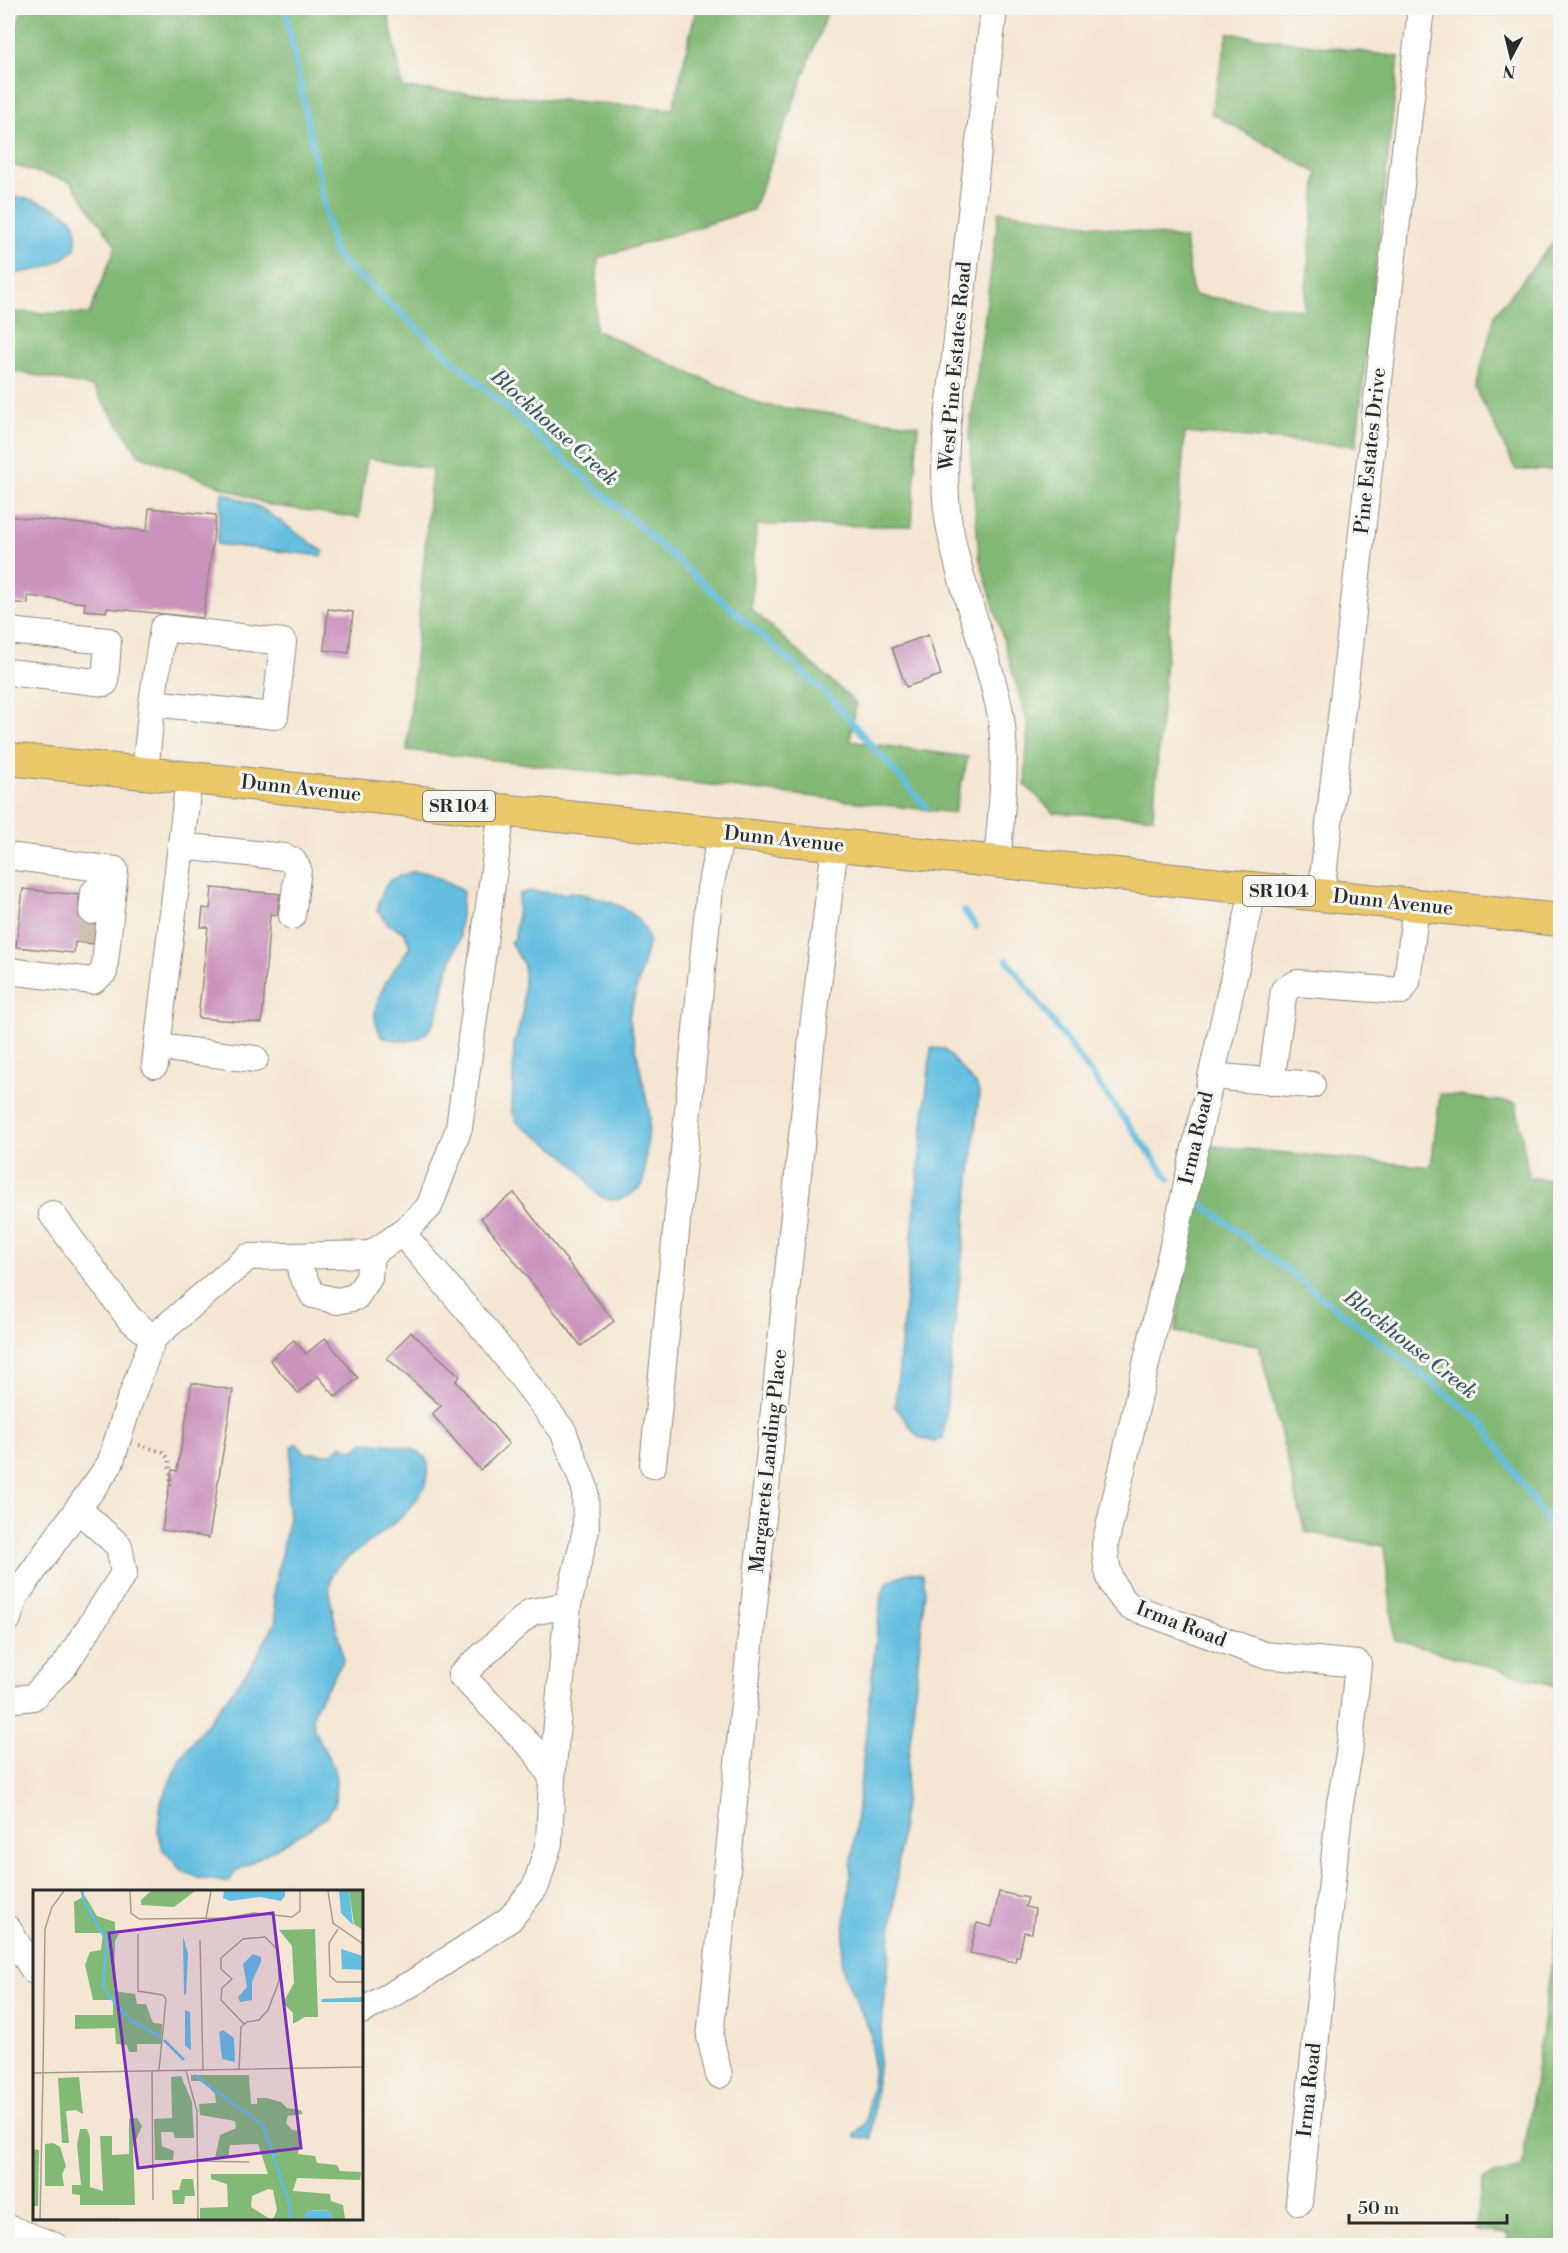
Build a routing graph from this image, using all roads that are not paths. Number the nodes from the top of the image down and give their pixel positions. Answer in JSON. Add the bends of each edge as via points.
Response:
{"nodes":[{"id":1,"x":994,"y":8,"type":"edge"},
{"id":2,"x":1421,"y":8,"type":"edge"},
{"id":3,"x":8,"y":630,"type":"edge"},
{"id":4,"x":8,"y":672,"type":"edge"},
{"id":5,"x":152,"y":703,"type":"junction"},
{"id":6,"x":8,"y":759,"type":"edge"},
{"id":7,"x":145,"y":773,"type":"junction"},
{"id":8,"x":189,"y":777,"type":"junction"},
{"id":9,"x":502,"y":810,"type":"junction"},
{"id":10,"x":721,"y":833,"type":"junction"},
{"id":11,"x":835,"y":845,"type":"junction"},
{"id":12,"x":181,"y":846,"type":"junction"},
{"id":13,"x":8,"y":856,"type":"edge"},
{"id":14,"x":997,"y":862,"type":"junction"},
{"id":15,"x":114,"y":878,"type":"junction"},
{"id":16,"x":1254,"y":888,"type":"junction"},
{"id":17,"x":1321,"y":895,"type":"junction"},
{"id":18,"x":1416,"y":905,"type":"junction"},
{"id":19,"x":92,"y":911,"type":"tunnel mouth"},
{"id":20,"x":292,"y":916,"type":"dead end"},
{"id":21,"x":1560,"y":920,"type":"edge"},
{"id":22,"x":90,"y":943,"type":"tunnel mouth"},
{"id":23,"x":8,"y":971,"type":"edge"},
{"id":24,"x":104,"y":972,"type":"junction"},
{"id":25,"x":255,"y":1059,"type":"dead end"},
{"id":26,"x":1210,"y":1076,"type":"junction"},
{"id":27,"x":1271,"y":1082,"type":"junction"},
{"id":28,"x":1312,"y":1085,"type":"dead end"},
{"id":29,"x":52,"y":1214,"type":"dead end"},
{"id":30,"x":402,"y":1233,"type":"junction"},
{"id":31,"x":371,"y":1254,"type":"junction"},
{"id":32,"x":299,"y":1256,"type":"junction"},
{"id":33,"x":153,"y":1338,"type":"junction"},
{"id":34,"x":653,"y":1465,"type":"dead end"},
{"id":35,"x":78,"y":1509,"type":"junction"},
{"id":36,"x":568,"y":1605,"type":"junction"},
{"id":37,"x":8,"y":1619,"type":"edge"},
{"id":38,"x":8,"y":1700,"type":"edge"},
{"id":39,"x":552,"y":1778,"type":"junction"},
{"id":40,"x":8,"y":1929,"type":"edge"},
{"id":41,"x":33,"y":1969,"type":"edge"},
{"id":42,"x":363,"y":2010,"type":"edge"},
{"id":43,"x":718,"y":2075,"type":"dead end"},
{"id":44,"x":1299,"y":2202,"type":"dead end"},
{"id":45,"x":8,"y":2228,"type":"edge"},
{"id":46,"x":55,"y":2246,"type":"edge"}],
"edges":[{"from":1,"to":14,"type":"street","name":"West Pine Estates Road","via":[[944,471],[957,562],[1000,714],[1003,739]]},
{"from":2,"to":17,"type":"street","name":"Pine Estates Drive"},
{"from":3,"to":4,"type":"street","via":[[108,641],[105,683]]},
{"from":5,"to":5,"type":"street","via":[[163,628],[283,642],[275,716]]},
{"from":5,"to":7,"type":"street"},
{"from":6,"to":7,"type":"main road","name":"Dunn Avenue","number":"SR 104"},
{"from":7,"to":8,"type":"main road","name":"Dunn Avenue","number":"SR 104"},
{"from":8,"to":9,"type":"main road","name":"Dunn Avenue","number":"SR 104"},
{"from":8,"to":12,"type":"street"},
{"from":9,"to":10,"type":"main road","name":"Dunn Avenue","number":"SR 104"},
{"from":9,"to":30,"type":"street","via":[[459,1128],[429,1208]]},
{"from":10,"to":11,"type":"main road","name":"Dunn Avenue","number":"SR 104"},
{"from":10,"to":34,"type":"street","via":[[710,888]]},
{"from":11,"to":14,"type":"main road","name":"Dunn Avenue","number":"SR 104"},
{"from":11,"to":43,"type":"street","name":"Margarets Landing Place","via":[[710,2037]]},
{"from":12,"to":20,"type":"street","via":[[293,861],[298,869]]},
{"from":12,"to":25,"type":"street","via":[[156,1056]]},
{"from":13,"to":15,"type":"street","via":[[115,870]]},
{"from":14,"to":16,"type":"main road","name":"Dunn Avenue","number":"SR 104"},
{"from":15,"to":19,"type":"street","via":[[94,892]]},
{"from":15,"to":24,"type":"street"},
{"from":16,"to":17,"type":"main road","name":"Dunn Avenue","number":"SR 104"},
{"from":16,"to":26,"type":"street","name":"Irma Road"},
{"from":17,"to":18,"type":"main road","name":"Dunn Avenue","number":"SR 104"},
{"from":18,"to":21,"type":"main road","name":"Dunn Avenue","number":"SR 104"},
{"from":18,"to":27,"type":"street","via":[[1407,982],[1401,991],[1297,983],[1284,990]]},
{"from":22,"to":24,"type":"street"},
{"from":23,"to":24,"type":"street","via":[[93,981]]},
{"from":26,"to":27,"type":"street"},
{"from":26,"to":44,"type":"street","name":"Irma Road","via":[[1105,1545],[1106,1563],[1109,1578],[1129,1606],[1264,1655],[1358,1664]]},
{"from":27,"to":28,"type":"street"},
{"from":29,"to":33,"type":"street","via":[[129,1318]]},
{"from":30,"to":31,"type":"street"},
{"from":30,"to":36,"type":"street","via":[[490,1336],[563,1431],[585,1488],[586,1530]]},
{"from":31,"to":32,"type":"street"},
{"from":31,"to":32,"type":"street","via":[[369,1278],[356,1297],[338,1301],[313,1295],[301,1273]]},
{"from":32,"to":33,"type":"street","via":[[248,1257]]},
{"from":33,"to":35,"type":"street","via":[[110,1464]]},
{"from":35,"to":37,"type":"street","via":[[14,1598]]},
{"from":35,"to":38,"type":"street","via":[[119,1546],[124,1573],[65,1665],[33,1697]]},
{"from":36,"to":39,"type":"street"},
{"from":36,"to":39,"type":"street","via":[[531,1612],[461,1675],[536,1752]]},
{"from":39,"to":42,"type":"street","via":[[549,1843],[536,1886],[510,1919]]},
{"from":40,"to":41,"type":"street"},
{"from":45,"to":46,"type":"street"}]}
